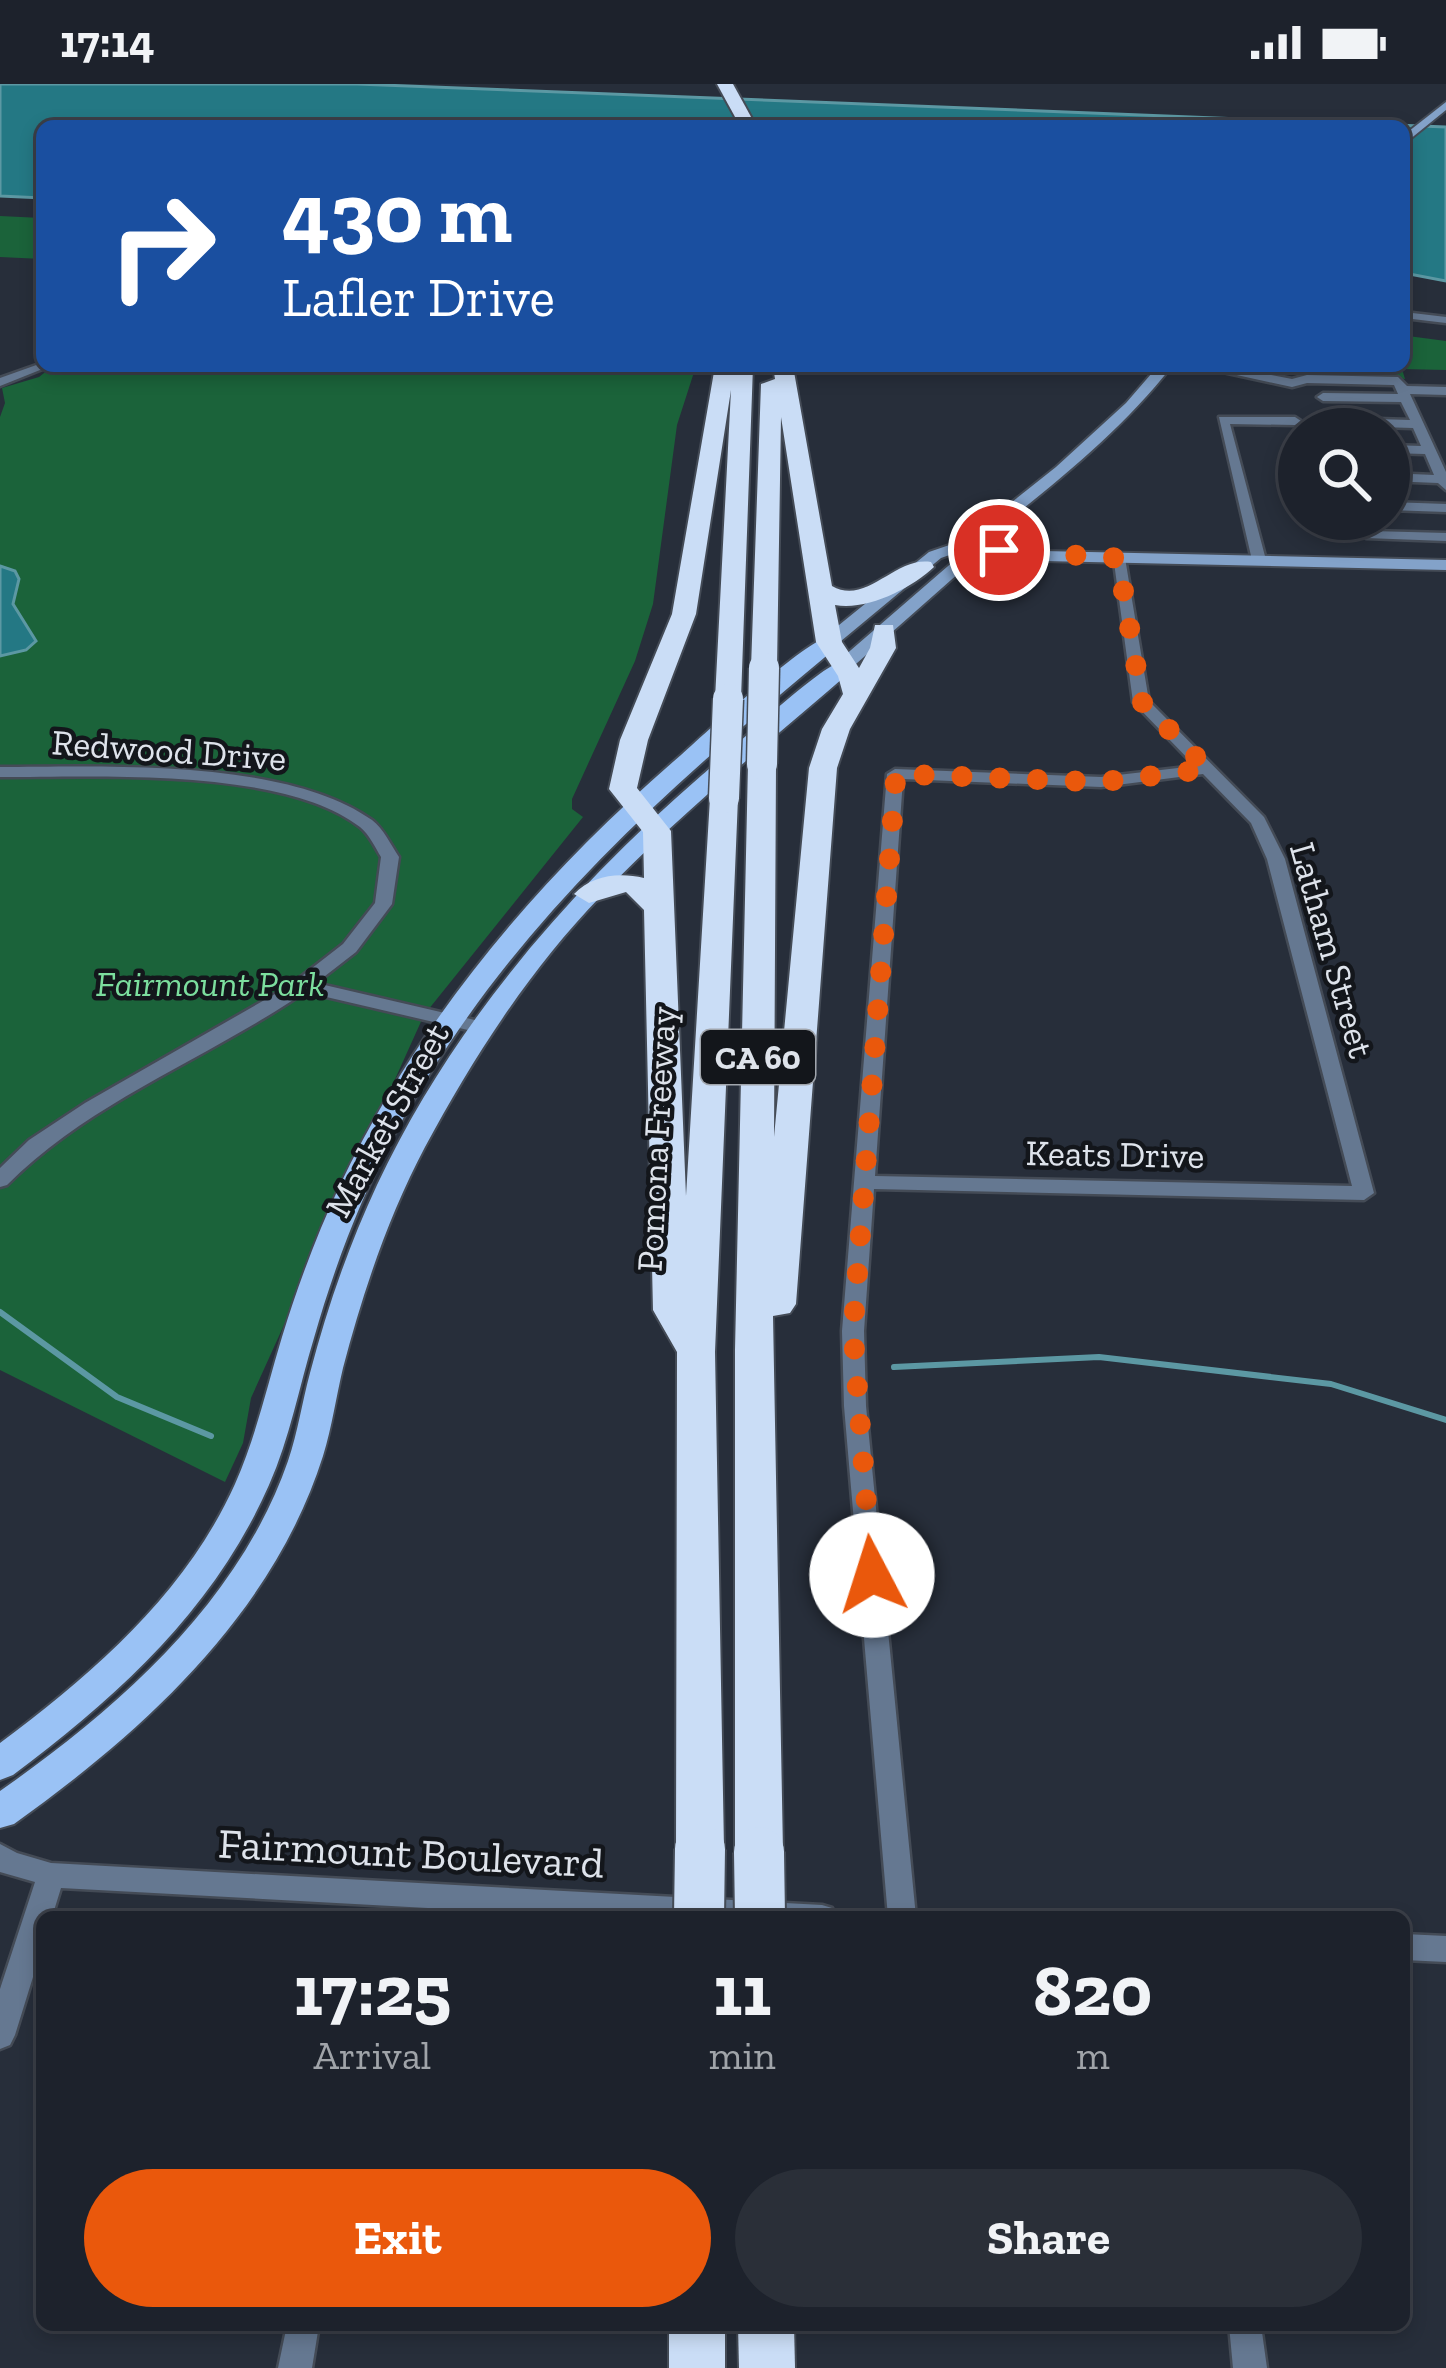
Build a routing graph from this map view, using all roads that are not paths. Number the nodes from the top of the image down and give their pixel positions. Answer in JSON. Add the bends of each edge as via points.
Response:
{"nodes":[{"id":1,"x":729,"y":90,"type":"edge"},
{"id":2,"x":1440,"y":111,"type":"edge"},
{"id":3,"x":745,"y":120,"type":"edge"},
{"id":4,"x":1410,"y":136,"type":"edge"},
{"id":5,"x":1410,"y":318,"type":"edge"},
{"id":6,"x":1446,"y":320,"type":"edge"},
{"id":7,"x":36,"y":369,"type":"edge"},
{"id":8,"x":724,"y":372,"type":"edge"},
{"id":9,"x":743,"y":372,"type":"edge"},
{"id":10,"x":772,"y":372,"type":"edge"},
{"id":11,"x":784,"y":372,"type":"edge"},
{"id":12,"x":1159,"y":372,"type":"edge"},
{"id":13,"x":1241,"y":372,"type":"edge"},
{"id":14,"x":1331,"y":372,"type":"edge"},
{"id":15,"x":1344,"y":372,"type":"edge"},
{"id":16,"x":0,"y":382,"type":"edge"},
{"id":17,"x":1403,"y":390,"type":"junction"},
{"id":18,"x":1446,"y":391,"type":"edge"},
{"id":19,"x":1322,"y":397,"type":"dead end"},
{"id":20,"x":1278,"y":421,"type":"edge"},
{"id":21,"x":1410,"y":428,"type":"edge"},
{"id":22,"x":1420,"y":429,"type":"junction"},
{"id":23,"x":1446,"y":434,"type":"edge"},
{"id":24,"x":1410,"y":450,"type":"edge"},
{"id":25,"x":1430,"y":450,"type":"junction"},
{"id":26,"x":1410,"y":480,"type":"edge"},
{"id":27,"x":1444,"y":482,"type":"edge"},
{"id":28,"x":1410,"y":507,"type":"edge"},
{"id":29,"x":1446,"y":508,"type":"edge"},
{"id":30,"x":1410,"y":537,"type":"edge"},
{"id":31,"x":1446,"y":538,"type":"edge"},
{"id":32,"x":970,"y":544,"type":"junction"},
{"id":33,"x":1118,"y":558,"type":"junction"},
{"id":34,"x":1259,"y":560,"type":"junction"},
{"id":35,"x":1446,"y":565,"type":"edge"},
{"id":36,"x":922,"y":567,"type":"junction"},
{"id":37,"x":821,"y":590,"type":"junction"},
{"id":38,"x":884,"y":630,"type":"joint"},
{"id":39,"x":829,"y":642,"type":"junction"},
{"id":40,"x":848,"y":680,"type":"junction"},
{"id":41,"x":1208,"y":769,"type":"junction"},
{"id":42,"x":0,"y":772,"type":"edge"},
{"id":43,"x":648,"y":818,"type":"junction"},
{"id":44,"x":589,"y":893,"type":"junction"},
{"id":45,"x":659,"y":909,"type":"junction"},
{"id":46,"x":305,"y":986,"type":"junction"},
{"id":47,"x":469,"y":1024,"type":"junction"},
{"id":48,"x":0,"y":1180,"type":"edge"},
{"id":49,"x":864,"y":1182,"type":"junction"},
{"id":50,"x":1364,"y":1192,"type":"joint"},
{"id":51,"x":754,"y":1350,"type":"junction"},
{"id":52,"x":696,"y":1352,"type":"junction"},
{"id":53,"x":0,"y":1764,"type":"edge"},
{"id":54,"x":0,"y":1812,"type":"edge"},
{"id":55,"x":0,"y":1856,"type":"edge"},
{"id":56,"x":51,"y":1875,"type":"junction"},
{"id":57,"x":383,"y":1905,"type":"edge"},
{"id":58,"x":40,"y":1911,"type":"edge"},
{"id":59,"x":602,"y":1911,"type":"edge"},
{"id":60,"x":699,"y":1911,"type":"edge"},
{"id":61,"x":760,"y":1911,"type":"edge"},
{"id":62,"x":901,"y":1911,"type":"edge"},
{"id":63,"x":36,"y":1922,"type":"edge"},
{"id":64,"x":1410,"y":1947,"type":"edge"},
{"id":65,"x":1446,"y":1948,"type":"edge"},
{"id":66,"x":0,"y":2035,"type":"edge"},
{"id":67,"x":302,"y":2331,"type":"edge"},
{"id":68,"x":698,"y":2331,"type":"edge"},
{"id":69,"x":766,"y":2331,"type":"edge"},
{"id":70,"x":1246,"y":2331,"type":"edge"},
{"id":71,"x":295,"y":2368,"type":"edge"},
{"id":72,"x":697,"y":2368,"type":"edge"},
{"id":73,"x":767,"y":2368,"type":"edge"},
{"id":74,"x":1250,"y":2368,"type":"edge"}],
"edges":[{"from":1,"to":3,"type":"highway"},
{"from":2,"to":4,"type":"main road"},
{"from":5,"to":6,"type":"street"},
{"from":7,"to":16,"type":"street"},
{"from":8,"to":43,"type":"highway","via":[[684,614],[623,778],[626,795]]},
{"from":9,"to":52,"type":"highway","name":"Pomona Freeway","number":"CA 60","bridge":true},
{"from":10,"to":51,"type":"highway","number":"CA 60","bridge":true},
{"from":11,"to":37,"type":"highway"},
{"from":12,"to":32,"type":"main road","name":"Market Street"},
{"from":13,"to":14,"type":"street","via":[[1292,383]]},
{"from":15,"to":17,"type":"street"},
{"from":17,"to":18,"type":"street"},
{"from":17,"to":19,"type":"street"},
{"from":17,"to":22,"type":"street"},
{"from":20,"to":34,"type":"street","via":[[1223,420]]},
{"from":21,"to":22,"type":"street"},
{"from":22,"to":23,"type":"street"},
{"from":22,"to":25,"type":"street"},
{"from":24,"to":25,"type":"street"},
{"from":25,"to":27,"type":"street"},
{"from":26,"to":27,"type":"street"},
{"from":28,"to":29,"type":"street"},
{"from":30,"to":31,"type":"street"},
{"from":32,"to":33,"type":"main road"},
{"from":32,"to":36,"type":"main road","name":"Market Street"},
{"from":32,"to":38,"type":"main road","name":"Market Street","via":[[962,562]]},
{"from":33,"to":34,"type":"main road"},
{"from":33,"to":41,"type":"street","name":"Latham Street","via":[[1142,702]]},
{"from":34,"to":35,"type":"main road"},
{"from":36,"to":37,"type":"highway","via":[[860,600]]},
{"from":36,"to":39,"type":"main road","name":"Market Street"},
{"from":37,"to":39,"type":"highway"},
{"from":38,"to":40,"type":"highway","via":[[883,648]]},
{"from":39,"to":40,"type":"highway"},
{"from":39,"to":43,"type":"main road","name":"Market Street"},
{"from":40,"to":43,"type":"main road","name":"Market Street"},
{"from":40,"to":51,"type":"highway","via":[[823,768],[776,1306]]},
{"from":41,"to":49,"type":"street","via":[[1101,782],[896,774]]},
{"from":41,"to":50,"type":"street","name":"Latham Street","via":[[1258,821],[1276,860]]},
{"from":42,"to":46,"type":"street","name":"Redwood Drive","via":[[255,784],[332,800],[368,820],[388,850],[388,898],[354,945]]},
{"from":43,"to":44,"type":"main road","name":"Market Street"},
{"from":43,"to":45,"type":"highway"},
{"from":43,"to":47,"type":"main road","name":"Market Street","via":[[550,894]]},
{"from":44,"to":45,"type":"highway","via":[[634,883]]},
{"from":44,"to":47,"type":"main road","name":"Market Street"},
{"from":45,"to":52,"type":"highway","via":[[672,1310]]},
{"from":46,"to":47,"type":"street"},
{"from":46,"to":48,"type":"street","name":"Redwood Drive","via":[[135,1082],[14,1159]]},
{"from":47,"to":53,"type":"main road","name":"Market Street","via":[[393,1112],[346,1204],[252,1486],[210,1561],[104,1682]]},
{"from":47,"to":54,"type":"main road","name":"Market Street","via":[[354,1274],[303,1468],[273,1533],[181,1658],[67,1768]]},
{"from":49,"to":50,"type":"street","name":"Keats Drive"},
{"from":49,"to":62,"type":"street","via":[[855,1406]]},
{"from":51,"to":61,"type":"highway","number":"CA 60","bridge":true},
{"from":52,"to":60,"type":"highway","name":"Pomona Freeway","number":"CA 60","bridge":true},
{"from":55,"to":56,"type":"street","name":"Fairmount Boulevard"},
{"from":56,"to":57,"type":"street","name":"Fairmount Boulevard"},
{"from":56,"to":58,"type":"street"},
{"from":57,"to":59,"type":"street","name":"Fairmount Boulevard"},
{"from":63,"to":66,"type":"street"},
{"from":64,"to":65,"type":"street"},
{"from":67,"to":71,"type":"street"},
{"from":68,"to":72,"type":"highway"},
{"from":69,"to":73,"type":"highway"},
{"from":70,"to":74,"type":"street"}]}
